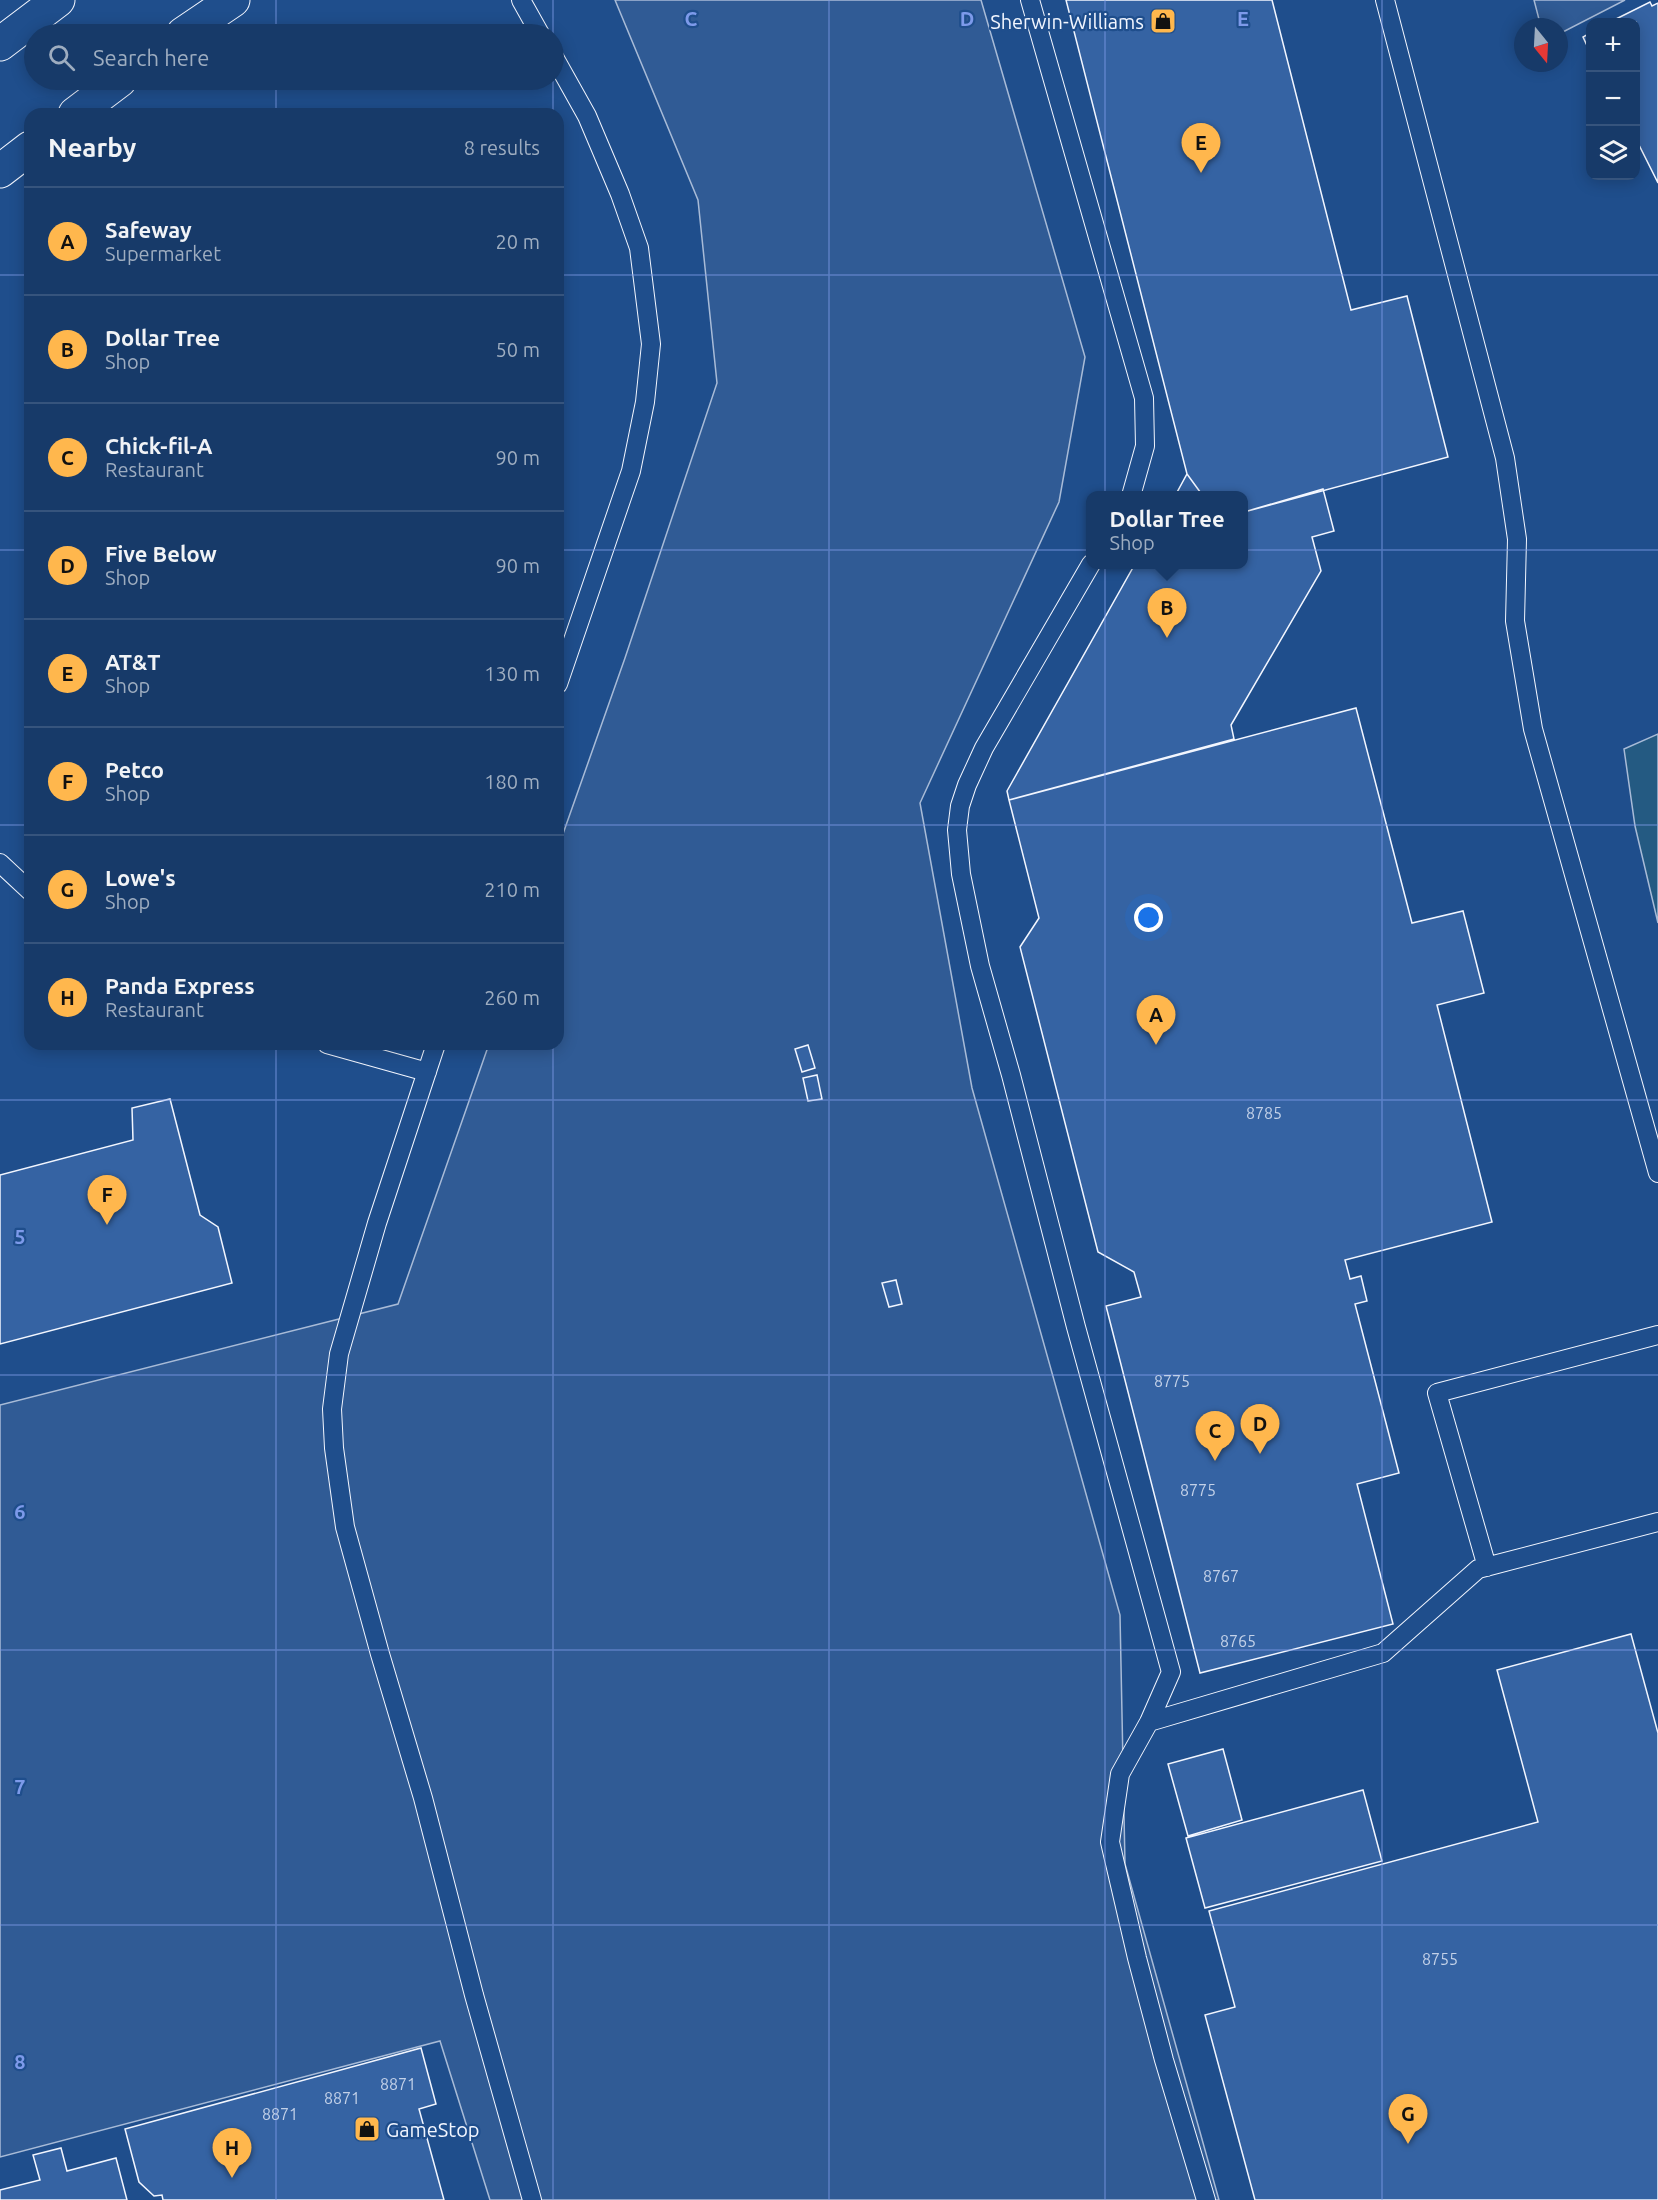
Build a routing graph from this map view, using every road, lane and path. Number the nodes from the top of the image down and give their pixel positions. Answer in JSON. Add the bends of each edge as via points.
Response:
{"nodes":[{"id":1,"x":58,"y":0,"type":"edge"},
{"id":2,"x":233,"y":0,"type":"edge"},
{"id":3,"x":521,"y":0,"type":"edge"},
{"id":4,"x":1030,"y":0,"type":"edge"},
{"id":5,"x":1385,"y":0,"type":"edge"},
{"id":6,"x":26,"y":24,"type":"edge"},
{"id":7,"x":198,"y":24,"type":"edge"},
{"id":8,"x":534,"y":24,"type":"edge"},
{"id":9,"x":24,"y":26,"type":"edge"},
{"id":10,"x":0,"y":44,"type":"edge"},
{"id":11,"x":564,"y":75,"type":"edge"},
{"id":12,"x":107,"y":90,"type":"edge"},
{"id":13,"x":83,"y":108,"type":"edge"},
{"id":14,"x":24,"y":145,"type":"edge"},
{"id":15,"x":24,"y":153,"type":"edge"},
{"id":16,"x":0,"y":159,"type":"edge"},
{"id":17,"x":0,"y":171,"type":"edge"},
{"id":18,"x":1132,"y":491,"type":"edge"},
{"id":19,"x":1088,"y":569,"type":"edge"},
{"id":20,"x":564,"y":666,"type":"edge"},
{"id":21,"x":0,"y":862,"type":"edge"},
{"id":22,"x":24,"y":885,"type":"edge"},
{"id":23,"x":348,"y":1050,"type":"edge"},
{"id":24,"x":434,"y":1050,"type":"edge"},
{"id":25,"x":427,"y":1072,"type":"junction"},
{"id":26,"x":1658,"y":1173,"type":"edge"},
{"id":27,"x":1658,"y":1335,"type":"edge"},
{"id":28,"x":1658,"y":1522,"type":"edge"},
{"id":29,"x":1487,"y":1567,"type":"junction"},
{"id":30,"x":1149,"y":1722,"type":"junction"},
{"id":31,"x":532,"y":2200,"type":"edge"},
{"id":32,"x":1206,"y":2200,"type":"edge"}],
"edges":[{"from":1,"to":6,"type":"main road"},
{"from":2,"to":7,"type":"main road"},
{"from":3,"to":8,"type":"lane"},
{"from":4,"to":18,"type":"lane","via":[[1144,398],[1145,446]]},
{"from":5,"to":26,"type":"lane","via":[[1505,458],[1517,539],[1515,621],[1533,729]]},
{"from":9,"to":10,"type":"main road"},
{"from":11,"to":20,"type":"lane","via":[[620,194],[639,248],[651,344],[645,402],[631,471]]},
{"from":12,"to":13,"type":"main road"},
{"from":14,"to":16,"type":"main road"},
{"from":15,"to":17,"type":"main road"},
{"from":19,"to":30,"type":"lane","via":[[984,748],[960,806],[957,830],[961,874],[980,966],[1171,1672]]},
{"from":21,"to":22,"type":"lane"},
{"from":23,"to":25,"type":"lane"},
{"from":24,"to":25,"type":"lane"},
{"from":25,"to":31,"type":"lane","via":[[339,1353],[332,1409],[334,1448],[348,1537]]},
{"from":27,"to":29,"type":"lane","via":[[1437,1393]]},
{"from":28,"to":29,"type":"lane"},
{"from":29,"to":30,"type":"lane","via":[[1478,1569],[1383,1653]]},
{"from":30,"to":32,"type":"lane","via":[[1120,1774],[1110,1842],[1146,1992]]}]}
